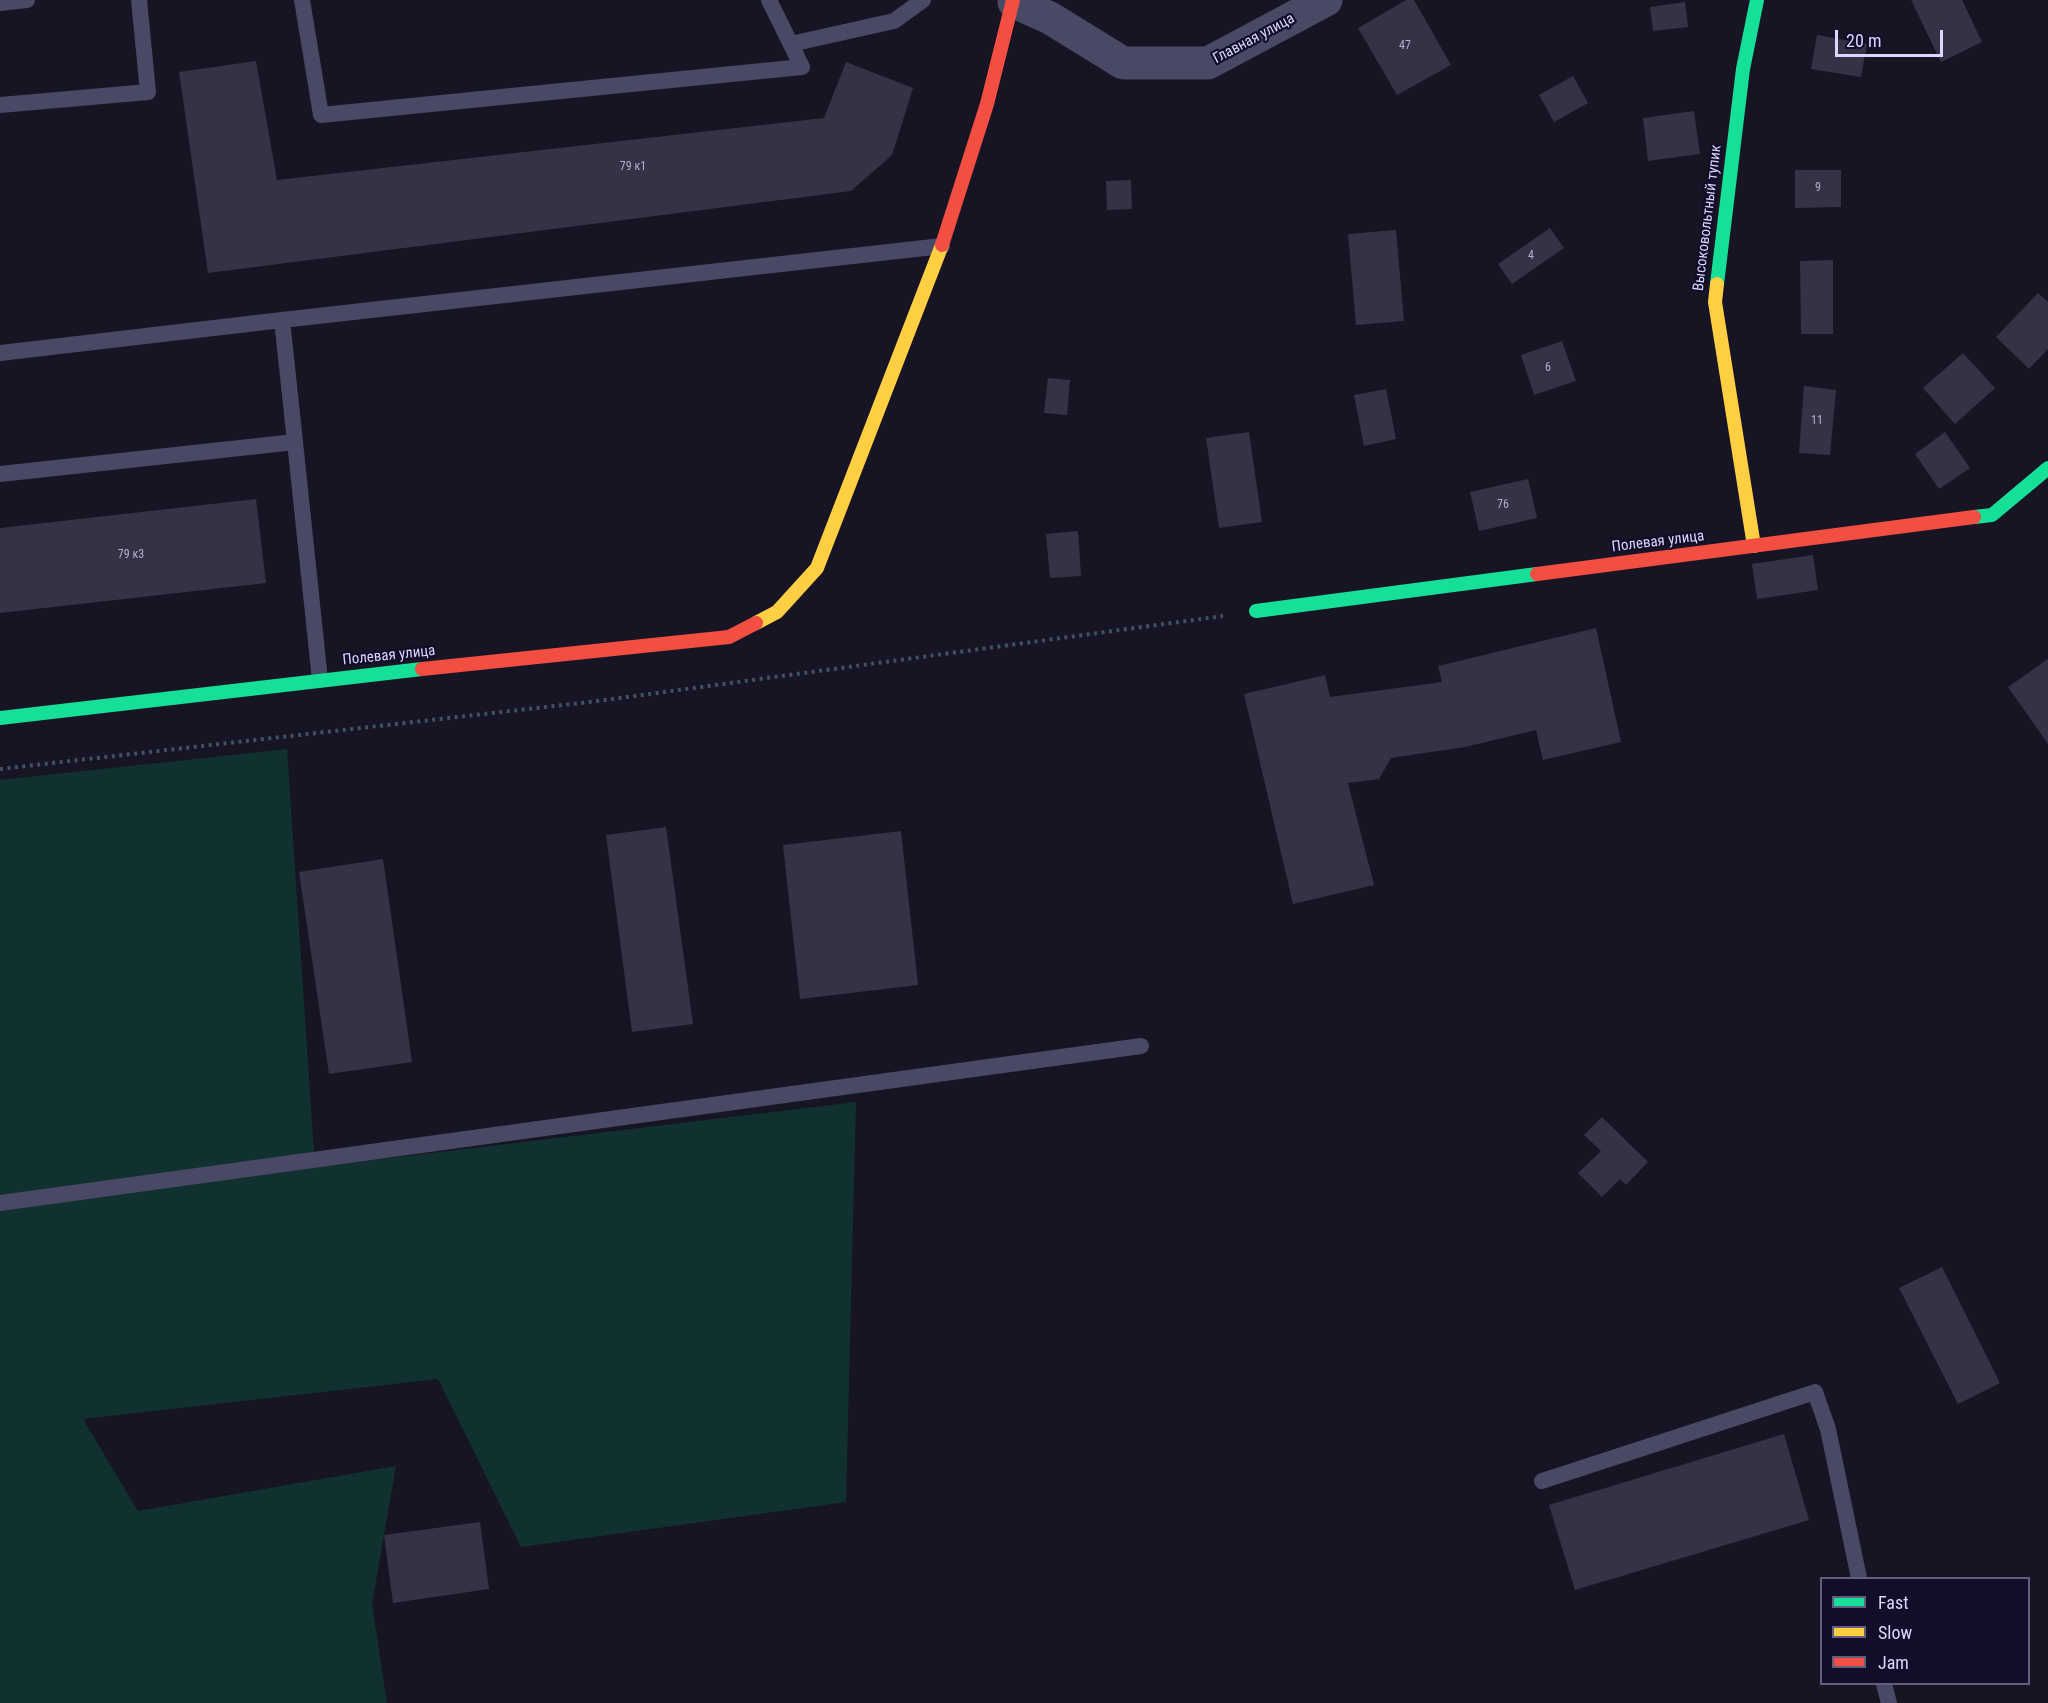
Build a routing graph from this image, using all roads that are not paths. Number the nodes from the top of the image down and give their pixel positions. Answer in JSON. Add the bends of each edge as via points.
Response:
{"nodes":[{"id":1,"x":27,"y":0,"type":"edge"},
{"id":2,"x":139,"y":0,"type":"edge"},
{"id":3,"x":302,"y":0,"type":"edge"},
{"id":4,"x":769,"y":0,"type":"edge"},
{"id":5,"x":923,"y":0,"type":"edge"},
{"id":6,"x":1326,"y":0,"type":"edge"},
{"id":7,"x":1757,"y":0,"type":"edge"},
{"id":8,"x":1013,"y":1,"type":"edge"},
{"id":9,"x":0,"y":3,"type":"edge"},
{"id":10,"x":791,"y":44,"type":"junction"},
{"id":11,"x":0,"y":105,"type":"edge"},
{"id":12,"x":942,"y":246,"type":"junction"},
{"id":13,"x":282,"y":320,"type":"junction"},
{"id":14,"x":0,"y":353,"type":"edge"},
{"id":15,"x":295,"y":442,"type":"junction"},
{"id":16,"x":2048,"y":468,"type":"edge"},
{"id":17,"x":0,"y":474,"type":"edge"},
{"id":18,"x":1754,"y":546,"type":"junction"},
{"id":19,"x":1256,"y":611,"type":"road end"},
{"id":20,"x":320,"y":680,"type":"junction"},
{"id":21,"x":0,"y":718,"type":"edge"},
{"id":22,"x":1141,"y":1046,"type":"dead end"},
{"id":23,"x":0,"y":1203,"type":"edge"},
{"id":24,"x":1542,"y":1481,"type":"dead end"},
{"id":25,"x":1859,"y":1577,"type":"edge"},
{"id":26,"x":1884,"y":1685,"type":"edge"},
{"id":27,"x":1889,"y":1703,"type":"edge"}],
"edges":[{"from":1,"to":9,"type":"lane"},
{"from":2,"to":11,"type":"lane","via":[[148,92]]},
{"from":3,"to":10,"type":"lane","via":[[321,115],[802,67]]},
{"from":4,"to":10,"type":"lane"},
{"from":5,"to":10,"type":"lane","via":[[894,21]]},
{"from":6,"to":8,"type":"street","name":"Главная улица","via":[[1208,63],[1123,63],[1050,18]]},
{"from":7,"to":18,"type":"street","name":"Высоковольтный тупик","via":[[1743,69],[1715,302]]},
{"from":8,"to":12,"type":"street","via":[[987,104]]},
{"from":12,"to":13,"type":"lane"},
{"from":12,"to":20,"type":"street","name":"Полевая улица","via":[[817,568],[777,612],[729,637]]},
{"from":13,"to":14,"type":"lane"},
{"from":13,"to":15,"type":"lane"},
{"from":15,"to":17,"type":"lane"},
{"from":15,"to":20,"type":"lane"},
{"from":16,"to":18,"type":"street","name":"Полевая улица","via":[[1992,514]]},
{"from":18,"to":19,"type":"street","name":"Полевая улица"},
{"from":20,"to":21,"type":"street","name":"Полевая улица"},
{"from":22,"to":23,"type":"lane"},
{"from":24,"to":25,"type":"lane","via":[[1815,1392],[1828,1430]]},
{"from":26,"to":27,"type":"lane"}]}
